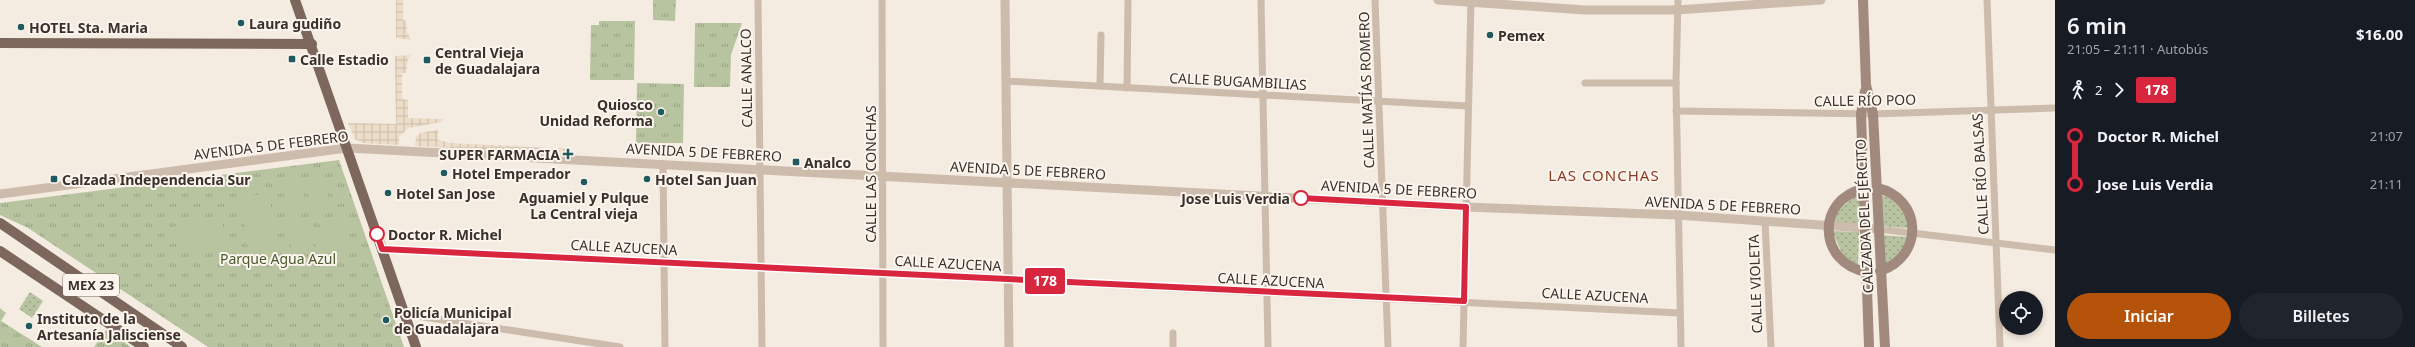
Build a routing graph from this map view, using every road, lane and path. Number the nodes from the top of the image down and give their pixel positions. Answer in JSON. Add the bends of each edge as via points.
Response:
{"nodes":[{"id":1,"x":295,"y":0,"type":"edge"},
{"id":2,"x":758,"y":0,"type":"edge"},
{"id":3,"x":882,"y":0,"type":"edge"},
{"id":4,"x":1005,"y":0,"type":"edge"},
{"id":5,"x":1262,"y":0,"type":"edge"},
{"id":6,"x":1375,"y":0,"type":"edge"},
{"id":7,"x":1438,"y":0,"type":"edge"},
{"id":8,"x":1678,"y":0,"type":"edge"},
{"id":9,"x":1821,"y":0,"type":"edge"},
{"id":10,"x":1864,"y":0,"type":"edge"},
{"id":11,"x":1987,"y":0,"type":"edge"},
{"id":12,"x":1471,"y":1,"type":"edge"},
{"id":13,"x":1128,"y":2,"type":"dead end"},
{"id":14,"x":1677,"y":10,"type":"junction"},
{"id":15,"x":1101,"y":35,"type":"dead end"},
{"id":16,"x":0,"y":42,"type":"edge"},
{"id":17,"x":312,"y":44,"type":"junction"},
{"id":18,"x":1006,"y":81,"type":"junction"},
{"id":19,"x":1585,"y":83,"type":"dead end"},
{"id":20,"x":1676,"y":83,"type":"junction"},
{"id":21,"x":1866,"y":85,"type":"junction"},
{"id":22,"x":1100,"y":86,"type":"junction"},
{"id":23,"x":1127,"y":88,"type":"junction"},
{"id":24,"x":1263,"y":95,"type":"junction"},
{"id":25,"x":1378,"y":101,"type":"junction"},
{"id":26,"x":1468,"y":106,"type":"junction"},
{"id":27,"x":2055,"y":108,"type":"edge"},
{"id":28,"x":1990,"y":109,"type":"junction"},
{"id":29,"x":1676,"y":111,"type":"junction"},
{"id":30,"x":1861,"y":114,"type":"junction"},
{"id":31,"x":1873,"y":114,"type":"junction"},
{"id":32,"x":347,"y":148,"type":"junction"},
{"id":33,"x":663,"y":164,"type":"junction"},
{"id":34,"x":761,"y":170,"type":"junction"},
{"id":35,"x":883,"y":176,"type":"junction"},
{"id":36,"x":1007,"y":182,"type":"junction"},
{"id":37,"x":1864,"y":188,"type":"junction"},
{"id":38,"x":1877,"y":188,"type":"junction"},
{"id":39,"x":0,"y":194,"type":"edge"},
{"id":40,"x":1265,"y":196,"type":"junction"},
{"id":41,"x":1383,"y":201,"type":"junction"},
{"id":42,"x":1466,"y":207,"type":"junction"},
{"id":43,"x":1677,"y":215,"type":"junction"},
{"id":44,"x":1765,"y":221,"type":"junction"},
{"id":45,"x":0,"y":223,"type":"edge"},
{"id":46,"x":1829,"y":225,"type":"junction"},
{"id":47,"x":1866,"y":228,"type":"junction"},
{"id":48,"x":1878,"y":229,"type":"junction"},
{"id":49,"x":1912,"y":233,"type":"junction"},
{"id":50,"x":1996,"y":242,"type":"junction"},
{"id":51,"x":382,"y":249,"type":"junction"},
{"id":52,"x":2055,"y":250,"type":"edge"},
{"id":53,"x":0,"y":251,"type":"edge"},
{"id":54,"x":664,"y":262,"type":"junction"},
{"id":55,"x":760,"y":266,"type":"junction"},
{"id":56,"x":1880,"y":270,"type":"junction"},
{"id":57,"x":883,"y":272,"type":"junction"},
{"id":58,"x":1867,"y":272,"type":"junction"},
{"id":59,"x":1008,"y":279,"type":"junction"},
{"id":60,"x":1267,"y":293,"type":"junction"},
{"id":61,"x":1387,"y":298,"type":"junction"},
{"id":62,"x":1464,"y":301,"type":"junction"},
{"id":63,"x":1680,"y":313,"type":"junction"},
{"id":64,"x":404,"y":314,"type":"junction"},
{"id":65,"x":1173,"y":333,"type":"dead end"},
{"id":66,"x":603,"y":346,"type":"edge"},
{"id":67,"x":144,"y":347,"type":"edge"},
{"id":68,"x":182,"y":347,"type":"edge"},
{"id":69,"x":416,"y":347,"type":"edge"},
{"id":70,"x":620,"y":347,"type":"edge"},
{"id":71,"x":666,"y":347,"type":"edge"},
{"id":72,"x":762,"y":347,"type":"edge"},
{"id":73,"x":883,"y":347,"type":"edge"},
{"id":74,"x":1009,"y":347,"type":"edge"},
{"id":75,"x":1173,"y":347,"type":"edge"},
{"id":76,"x":1268,"y":347,"type":"edge"},
{"id":77,"x":1388,"y":347,"type":"edge"},
{"id":78,"x":1463,"y":347,"type":"edge"},
{"id":79,"x":1681,"y":347,"type":"edge"},
{"id":80,"x":1770,"y":347,"type":"edge"},
{"id":81,"x":1870,"y":347,"type":"edge"},
{"id":82,"x":1884,"y":347,"type":"edge"},
{"id":83,"x":2000,"y":347,"type":"edge"}],
"edges":[{"from":1,"to":17,"type":"main road"},
{"from":2,"to":34,"type":"street","name":"CALLE ANALCO"},
{"from":3,"to":35,"type":"street","name":"CALLE LAS CONCHAS"},
{"from":4,"to":18,"type":"street"},
{"from":5,"to":24,"type":"street"},
{"from":6,"to":25,"type":"street","name":"CALLE MATÍAS ROMERO"},
{"from":7,"to":12,"type":"street"},
{"from":8,"to":14,"type":"street"},
{"from":9,"to":14,"type":"street"},
{"from":10,"to":21,"type":"main road","name":"CALZADA DEL EJÉRCITO"},
{"from":11,"to":28,"type":"street","name":"CALLE RÍO BALSAS"},
{"from":12,"to":14,"type":"street","via":[[1585,10]]},
{"from":12,"to":26,"type":"street"},
{"from":13,"to":23,"type":"street"},
{"from":14,"to":20,"type":"street"},
{"from":15,"to":22,"type":"street"},
{"from":16,"to":17,"type":"main road"},
{"from":17,"to":32,"type":"main road"},
{"from":18,"to":22,"type":"street","name":"CALLE BUGAMBILIAS"},
{"from":18,"to":36,"type":"street"},
{"from":19,"to":20,"type":"street"},
{"from":20,"to":29,"type":"street"},
{"from":21,"to":30,"type":"main road","name":"CALZADA DEL EJÉRCITO"},
{"from":21,"to":31,"type":"main road","name":"CALZADA DEL EJÉRCITO"},
{"from":22,"to":23,"type":"street","name":"CALLE BUGAMBILIAS"},
{"from":23,"to":24,"type":"street","name":"CALLE BUGAMBILIAS"},
{"from":24,"to":25,"type":"street","name":"CALLE BUGAMBILIAS"},
{"from":24,"to":40,"type":"street"},
{"from":25,"to":26,"type":"street","name":"CALLE BUGAMBILIAS"},
{"from":25,"to":41,"type":"street","name":"CALLE MATÍAS ROMERO"},
{"from":26,"to":42,"type":"street"},
{"from":27,"to":28,"type":"street","name":"CALLE RÍO POO"},
{"from":28,"to":31,"type":"street","name":"CALLE RÍO POO"},
{"from":28,"to":50,"type":"street","name":"CALLE RÍO BALSAS"},
{"from":29,"to":30,"type":"street","name":"CALLE RÍO POO"},
{"from":29,"to":43,"type":"street"},
{"from":30,"to":31,"type":"street","name":"CALLE RÍO POO"},
{"from":30,"to":37,"type":"main road","name":"CALZADA DEL EJÉRCITO"},
{"from":31,"to":38,"type":"main road","name":"CALZADA DEL EJÉRCITO"},
{"from":32,"to":33,"type":"street","name":"AVENIDA 5 DE FEBRERO"},
{"from":32,"to":39,"type":"street","name":"AVENIDA 5 DE FEBRERO"},
{"from":32,"to":51,"type":"main road"},
{"from":33,"to":34,"type":"street","name":"AVENIDA 5 DE FEBRERO"},
{"from":33,"to":54,"type":"street"},
{"from":34,"to":35,"type":"street","name":"AVENIDA 5 DE FEBRERO"},
{"from":34,"to":55,"type":"street","name":"CALLE ANALCO"},
{"from":35,"to":36,"type":"street","name":"AVENIDA 5 DE FEBRERO"},
{"from":35,"to":57,"type":"street","name":"CALLE LAS CONCHAS"},
{"from":36,"to":40,"type":"street","name":"AVENIDA 5 DE FEBRERO"},
{"from":36,"to":59,"type":"street"},
{"from":37,"to":46,"type":"main road","via":[[1849,194],[1840,202],[1833,210]]},
{"from":37,"to":47,"type":"main road","name":"CALZADA DEL EJÉRCITO"},
{"from":38,"to":48,"type":"main road","name":"CALZADA DEL EJÉRCITO"},
{"from":38,"to":49,"type":"main road","via":[[1900,200],[1911,218]]},
{"from":40,"to":41,"type":"street","name":"AVENIDA 5 DE FEBRERO"},
{"from":40,"to":60,"type":"street"},
{"from":41,"to":42,"type":"street","name":"AVENIDA 5 DE FEBRERO"},
{"from":41,"to":61,"type":"street","name":"CALLE MATÍAS ROMERO"},
{"from":42,"to":43,"type":"street","name":"AVENIDA 5 DE FEBRERO"},
{"from":42,"to":62,"type":"street"},
{"from":43,"to":44,"type":"street","name":"AVENIDA 5 DE FEBRERO"},
{"from":43,"to":63,"type":"street"},
{"from":44,"to":46,"type":"street","name":"AVENIDA 5 DE FEBRERO"},
{"from":44,"to":80,"type":"street","name":"CALLE VIOLETA"},
{"from":45,"to":68,"type":"main road","number":"MEX 23"},
{"from":46,"to":47,"type":"street","name":"AVENIDA 5 DE FEBRERO"},
{"from":46,"to":58,"type":"main road","via":[[1829,238],[1839,258],[1847,265]]},
{"from":47,"to":48,"type":"street","name":"AVENIDA 5 DE FEBRERO"},
{"from":47,"to":58,"type":"main road","name":"CALZADA DEL EJÉRCITO"},
{"from":48,"to":49,"type":"street","name":"AVENIDA 5 DE FEBRERO"},
{"from":48,"to":56,"type":"main road","name":"CALZADA DEL EJÉRCITO"},
{"from":49,"to":50,"type":"street","name":"AVENIDA 5 DE FEBRERO"},
{"from":49,"to":56,"type":"main road","via":[[1911,242],[1901,259],[1893,266]]},
{"from":50,"to":52,"type":"street","name":"AVENIDA 5 DE FEBRERO"},
{"from":50,"to":83,"type":"street","name":"CALLE RÍO BALSAS"},
{"from":51,"to":54,"type":"street","name":"CALLE AZUCENA"},
{"from":51,"to":64,"type":"main road"},
{"from":53,"to":67,"type":"main road","number":"MEX 23"},
{"from":54,"to":55,"type":"street","name":"CALLE AZUCENA"},
{"from":54,"to":71,"type":"street"},
{"from":55,"to":57,"type":"street","name":"CALLE AZUCENA"},
{"from":55,"to":72,"type":"street","name":"CALLE ANALCO"},
{"from":56,"to":82,"type":"main road","name":"CALZADA DEL EJÉRCITO"},
{"from":57,"to":59,"type":"street","name":"CALLE AZUCENA"},
{"from":57,"to":73,"type":"street","name":"CALLE LAS CONCHAS"},
{"from":58,"to":81,"type":"main road","name":"CALZADA DEL EJÉRCITO"},
{"from":59,"to":60,"type":"street","name":"CALLE AZUCENA"},
{"from":59,"to":74,"type":"street"},
{"from":60,"to":61,"type":"street","name":"CALLE AZUCENA"},
{"from":60,"to":76,"type":"street"},
{"from":61,"to":62,"type":"street","name":"CALLE AZUCENA"},
{"from":61,"to":77,"type":"street","name":"CALLE MATÍAS ROMERO"},
{"from":62,"to":63,"type":"street","name":"CALLE AZUCENA"},
{"from":62,"to":78,"type":"street"},
{"from":63,"to":79,"type":"street"},
{"from":64,"to":66,"type":"street"},
{"from":64,"to":69,"type":"main road"},
{"from":65,"to":75,"type":"street"},
{"from":66,"to":70,"type":"street"}]}
